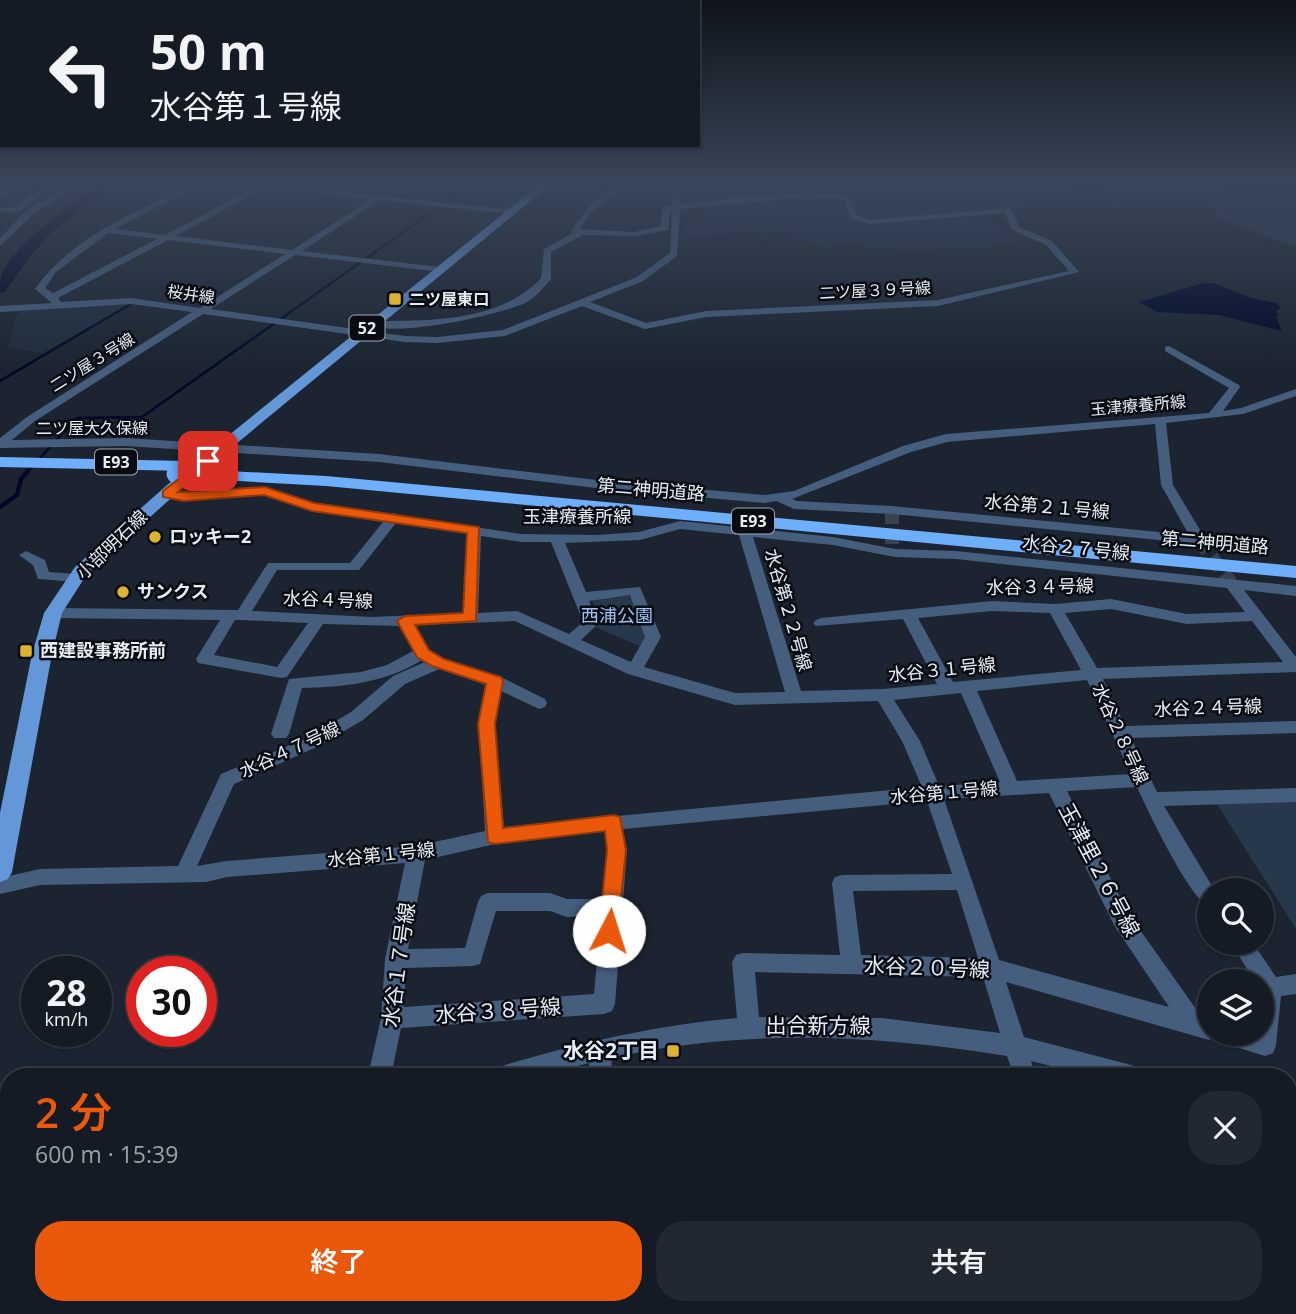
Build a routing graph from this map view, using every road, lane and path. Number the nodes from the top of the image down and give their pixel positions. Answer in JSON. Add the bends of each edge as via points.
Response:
{"nodes":[{"id":1,"x":86,"y":245,"type":"edge"},
{"id":2,"x":155,"y":245,"type":"edge"},
{"id":3,"x":234,"y":245,"type":"edge"},
{"id":4,"x":306,"y":245,"type":"edge"},
{"id":5,"x":470,"y":245,"type":"edge"},
{"id":6,"x":557,"y":245,"type":"edge"},
{"id":7,"x":674,"y":245,"type":"edge"},
{"id":8,"x":1051,"y":245,"type":"edge"},
{"id":9,"x":294,"y":253,"type":"junction"},
{"id":10,"x":439,"y":270,"type":"junction"},
{"id":11,"x":56,"y":302,"type":"junction"},
{"id":12,"x":584,"y":303,"type":"junction"},
{"id":13,"x":0,"y":309,"type":"edge"},
{"id":14,"x":203,"y":312,"type":"junction"},
{"id":15,"x":373,"y":324,"type":"junction"},
{"id":16,"x":361,"y":333,"type":"junction"},
{"id":17,"x":1169,"y":349,"type":"dead end"},
{"id":18,"x":1296,"y":392,"type":"edge"},
{"id":19,"x":1213,"y":416,"type":"junction"},
{"id":20,"x":1160,"y":421,"type":"junction"},
{"id":21,"x":0,"y":444,"type":"edge"},
{"id":22,"x":226,"y":447,"type":"junction"},
{"id":23,"x":0,"y":462,"type":"edge"},
{"id":24,"x":43,"y":466,"type":"junction"},
{"id":25,"x":0,"y":470,"type":"edge"},
{"id":26,"x":214,"y":471,"type":"junction"},
{"id":27,"x":167,"y":494,"type":"junction"},
{"id":28,"x":780,"y":498,"type":"junction"},
{"id":29,"x":892,"y":510,"type":"joint"},
{"id":30,"x":394,"y":517,"type":"junction"},
{"id":31,"x":474,"y":530,"type":"junction"},
{"id":32,"x":745,"y":532,"type":"junction"},
{"id":33,"x":558,"y":540,"type":"junction"},
{"id":34,"x":894,"y":549,"type":"joint"},
{"id":35,"x":26,"y":555,"type":"dead end"},
{"id":36,"x":1296,"y":562,"type":"edge"},
{"id":37,"x":1296,"y":572,"type":"edge"},
{"id":38,"x":76,"y":578,"type":"junction"},
{"id":39,"x":1231,"y":583,"type":"junction"},
{"id":40,"x":1296,"y":591,"type":"edge"},
{"id":41,"x":583,"y":597,"type":"junction"},
{"id":42,"x":1055,"y":609,"type":"junction"},
{"id":43,"x":53,"y":613,"type":"junction"},
{"id":44,"x":908,"y":614,"type":"junction"},
{"id":45,"x":236,"y":615,"type":"junction"},
{"id":46,"x":1255,"y":616,"type":"junction"},
{"id":47,"x":470,"y":617,"type":"junction"},
{"id":48,"x":318,"y":620,"type":"junction"},
{"id":49,"x":405,"y":621,"type":"junction"},
{"id":50,"x":821,"y":623,"type":"dead end"},
{"id":51,"x":570,"y":641,"type":"junction"},
{"id":52,"x":430,"y":658,"type":"junction"},
{"id":53,"x":1295,"y":667,"type":"edge"},
{"id":54,"x":634,"y":670,"type":"junction"},
{"id":55,"x":1092,"y":674,"type":"junction"},
{"id":56,"x":495,"y":681,"type":"junction"},
{"id":57,"x":967,"y":687,"type":"junction"},
{"id":58,"x":948,"y":689,"type":"junction"},
{"id":59,"x":883,"y":695,"type":"junction"},
{"id":60,"x":795,"y":699,"type":"junction"},
{"id":61,"x":539,"y":703,"type":"dead end"},
{"id":62,"x":1296,"y":727,"type":"edge"},
{"id":63,"x":1121,"y":732,"type":"junction"},
{"id":64,"x":281,"y":734,"type":"dead end"},
{"id":65,"x":1140,"y":780,"type":"junction"},
{"id":66,"x":1054,"y":784,"type":"junction"},
{"id":67,"x":1011,"y":787,"type":"junction"},
{"id":68,"x":932,"y":793,"type":"junction"},
{"id":69,"x":1296,"y":795,"type":"edge"},
{"id":70,"x":1151,"y":799,"type":"junction"},
{"id":71,"x":614,"y":823,"type":"junction"},
{"id":72,"x":495,"y":836,"type":"junction"},
{"id":73,"x":416,"y":855,"type":"junction"},
{"id":74,"x":0,"y":872,"type":"edge"},
{"id":75,"x":184,"y":874,"type":"junction"},
{"id":76,"x":1197,"y":880,"type":"edge"},
{"id":77,"x":964,"y":882,"type":"junction"},
{"id":78,"x":0,"y":886,"type":"edge"},
{"id":79,"x":611,"y":907,"type":"junction"},
{"id":80,"x":396,"y":959,"type":"junction"},
{"id":81,"x":852,"y":965,"type":"junction"},
{"id":82,"x":992,"y":968,"type":"junction"},
{"id":83,"x":1296,"y":984,"type":"edge"},
{"id":84,"x":1274,"y":987,"type":"edge"},
{"id":85,"x":392,"y":1018,"type":"junction"},
{"id":86,"x":1197,"y":1022,"type":"edge"},
{"id":87,"x":749,"y":1026,"type":"junction"},
{"id":88,"x":1197,"y":1026,"type":"edge"},
{"id":89,"x":1016,"y":1046,"type":"junction"},
{"id":90,"x":601,"y":1049,"type":"junction"},
{"id":91,"x":382,"y":1068,"type":"edge"},
{"id":92,"x":533,"y":1068,"type":"edge"},
{"id":93,"x":600,"y":1068,"type":"edge"},
{"id":94,"x":1023,"y":1068,"type":"edge"},
{"id":95,"x":1100,"y":1068,"type":"edge"}],
"edges":[{"from":1,"to":11,"type":"street","via":[[53,270],[40,289]]},
{"from":2,"to":11,"type":"street"},
{"from":3,"to":9,"type":"street"},
{"from":4,"to":9,"type":"street","name":"二ツ屋３号線"},
{"from":5,"to":10,"type":"main road","name":"小部明石線","number":"52"},
{"from":6,"to":15,"type":"street","via":[[547,251],[547,279],[527,298],[475,314],[421,323]]},
{"from":7,"to":12,"type":"street","name":"桜井線","via":[[674,254],[640,279]]},
{"from":8,"to":12,"type":"street","name":"二ツ屋３９号線","via":[[1075,272],[938,303],[706,314],[645,326]]},
{"from":9,"to":10,"type":"street"},
{"from":9,"to":14,"type":"street","name":"二ツ屋３号線"},
{"from":10,"to":15,"type":"main road","name":"小部明石線","number":"52"},
{"from":11,"to":13,"type":"street","name":"桜井線"},
{"from":11,"to":14,"type":"street","name":"桜井線","via":[[131,301]]},
{"from":12,"to":16,"type":"street","name":"桜井線","via":[[505,333],[476,337],[405,339]]},
{"from":14,"to":16,"type":"street","name":"桜井線"},
{"from":14,"to":21,"type":"street","name":"二ツ屋３号線","via":[[31,419]]},
{"from":15,"to":16,"type":"main road","name":"小部明石線","number":"52"},
{"from":16,"to":22,"type":"main road","name":"小部明石線","number":"52"},
{"from":17,"to":19,"type":"street","via":[[1235,387]]},
{"from":18,"to":19,"type":"street","name":"玉津療養所線","via":[[1243,411]]},
{"from":19,"to":20,"type":"street","name":"玉津療養所線"},
{"from":20,"to":28,"type":"street","name":"玉津療養所線","via":[[946,438]]},
{"from":20,"to":29,"type":"street","name":"水谷第２１号線","via":[[1167,485],[1199,540]]},
{"from":21,"to":22,"type":"street","name":"二ツ屋大久保線","via":[[126,442]]},
{"from":22,"to":27,"type":"main road","name":"小部明石線","number":"52"},
{"from":22,"to":28,"type":"street","name":"玉津療養所線"},
{"from":23,"to":24,"type":"highway","name":"第二神明道路","number":"E93"},
{"from":24,"to":25,"type":"highway","name":"第二神明道路","number":"E93"},
{"from":24,"to":26,"type":"highway","name":"第二神明道路","number":"E93","bridge":true},
{"from":26,"to":36,"type":"highway","name":"第二神明道路","number":"E93","via":[[330,473]]},
{"from":26,"to":37,"type":"highway","name":"第二神明道路","number":"E93"},
{"from":27,"to":30,"type":"street","name":"玉津療養所線","via":[[184,497],[265,491],[312,507]]},
{"from":27,"to":38,"type":"main road","name":"小部明石線","number":"52"},
{"from":28,"to":29,"type":"street","name":"玉津療養所線","via":[[794,505]]},
{"from":30,"to":31,"type":"street","name":"玉津療養所線"},
{"from":30,"to":45,"type":"street","via":[[354,567],[273,566]]},
{"from":31,"to":33,"type":"street","name":"玉津療養所線"},
{"from":31,"to":47,"type":"street"},
{"from":32,"to":33,"type":"street","name":"玉津療養所線","via":[[680,525],[640,536]]},
{"from":32,"to":34,"type":"street","name":"玉津療養所線"},
{"from":32,"to":60,"type":"street","name":"水谷第２２号線"},
{"from":33,"to":41,"type":"street"},
{"from":34,"to":39,"type":"street","name":"水谷２７号線"},
{"from":35,"to":38,"type":"street","via":[[40,564],[43,576]]},
{"from":38,"to":43,"type":"main road","name":"小部明石線","number":"52"},
{"from":39,"to":40,"type":"street"},
{"from":39,"to":46,"type":"street"},
{"from":41,"to":51,"type":"street","via":[[591,623]]},
{"from":41,"to":54,"type":"street","via":[[635,590],[653,637]]},
{"from":42,"to":44,"type":"street","name":"水谷３４号線","via":[[992,606]]},
{"from":42,"to":46,"type":"street","name":"水谷３４号線","via":[[1111,604],[1187,619]]},
{"from":42,"to":55,"type":"street"},
{"from":43,"to":45,"type":"street","name":"水谷４号線"},
{"from":43,"to":74,"type":"main road","name":"小部明石線","number":"52"},
{"from":44,"to":50,"type":"street","name":"水谷３４号線"},
{"from":44,"to":58,"type":"street"},
{"from":45,"to":48,"type":"street","name":"水谷４号線"},
{"from":45,"to":48,"type":"street","via":[[204,659],[281,673]]},
{"from":46,"to":53,"type":"street"},
{"from":47,"to":49,"type":"street","name":"水谷４号線"},
{"from":47,"to":51,"type":"street","name":"水谷４号線","via":[[517,616]]},
{"from":48,"to":49,"type":"street","name":"水谷４号線"},
{"from":49,"to":52,"type":"street"},
{"from":51,"to":54,"type":"street","name":"水谷４号線"},
{"from":52,"to":56,"type":"street"},
{"from":52,"to":64,"type":"street","via":[[354,681],[295,684]]},
{"from":52,"to":75,"type":"street","name":"水谷４７号線","via":[[357,716],[313,742],[227,779]]},
{"from":53,"to":55,"type":"street","name":"水谷２８号線"},
{"from":54,"to":60,"type":"street","name":"水谷４号線","via":[[735,698]]},
{"from":55,"to":57,"type":"street","name":"水谷３１号線"},
{"from":55,"to":63,"type":"street","name":"水谷２８号線"},
{"from":56,"to":61,"type":"street"},
{"from":56,"to":72,"type":"street","via":[[487,724]]},
{"from":57,"to":58,"type":"street","name":"水谷３１号線"},
{"from":57,"to":67,"type":"street"},
{"from":58,"to":59,"type":"street","name":"水谷３１号線"},
{"from":59,"to":60,"type":"street","name":"水谷３１号線"},
{"from":59,"to":68,"type":"street","via":[[909,737]]},
{"from":62,"to":63,"type":"street","name":"水谷２４号線"},
{"from":63,"to":65,"type":"street","name":"水谷２８号線"},
{"from":65,"to":66,"type":"street","name":"水谷第１号線"},
{"from":65,"to":70,"type":"street","name":"水谷２８号線"},
{"from":66,"to":67,"type":"street","name":"水谷第１号線"},
{"from":66,"to":86,"type":"street","name":"玉津里２６号線","via":[[1121,919]]},
{"from":67,"to":68,"type":"street","name":"水谷第１号線"},
{"from":68,"to":71,"type":"street","name":"水谷第１号線"},
{"from":68,"to":77,"type":"street"},
{"from":69,"to":70,"type":"street"},
{"from":70,"to":76,"type":"street","name":"水谷２８号線"},
{"from":71,"to":72,"type":"street","name":"水谷第１号線"},
{"from":71,"to":79,"type":"street","via":[[617,850]]},
{"from":72,"to":73,"type":"street","name":"水谷第１号線"},
{"from":73,"to":75,"type":"street","name":"水谷第１号線"},
{"from":73,"to":80,"type":"street","name":"水谷１７号線"},
{"from":75,"to":78,"type":"street","name":"水谷第１号線","via":[[40,877]]},
{"from":77,"to":81,"type":"street","via":[[842,883]]},
{"from":77,"to":82,"type":"street"},
{"from":79,"to":80,"type":"street","via":[[488,902],[473,957]]},
{"from":79,"to":85,"type":"street","name":"水谷３８号線","via":[[604,1004]]},
{"from":80,"to":85,"type":"street","name":"水谷１７号線"},
{"from":81,"to":82,"type":"street","name":"水谷２０号線"},
{"from":81,"to":87,"type":"street","name":"水谷２０号線","via":[[743,962]]},
{"from":82,"to":88,"type":"street","name":"水谷２０号線"},
{"from":82,"to":89,"type":"street"},
{"from":83,"to":84,"type":"street"},
{"from":85,"to":91,"type":"street","name":"水谷１７号線"},
{"from":87,"to":89,"type":"street","name":"出合新方線","via":[[875,1026]]},
{"from":87,"to":90,"type":"street","name":"出合新方線"},
{"from":89,"to":94,"type":"street"},
{"from":89,"to":95,"type":"street","name":"出合新方線"},
{"from":90,"to":92,"type":"street","name":"出合新方線"},
{"from":90,"to":93,"type":"street"}]}
